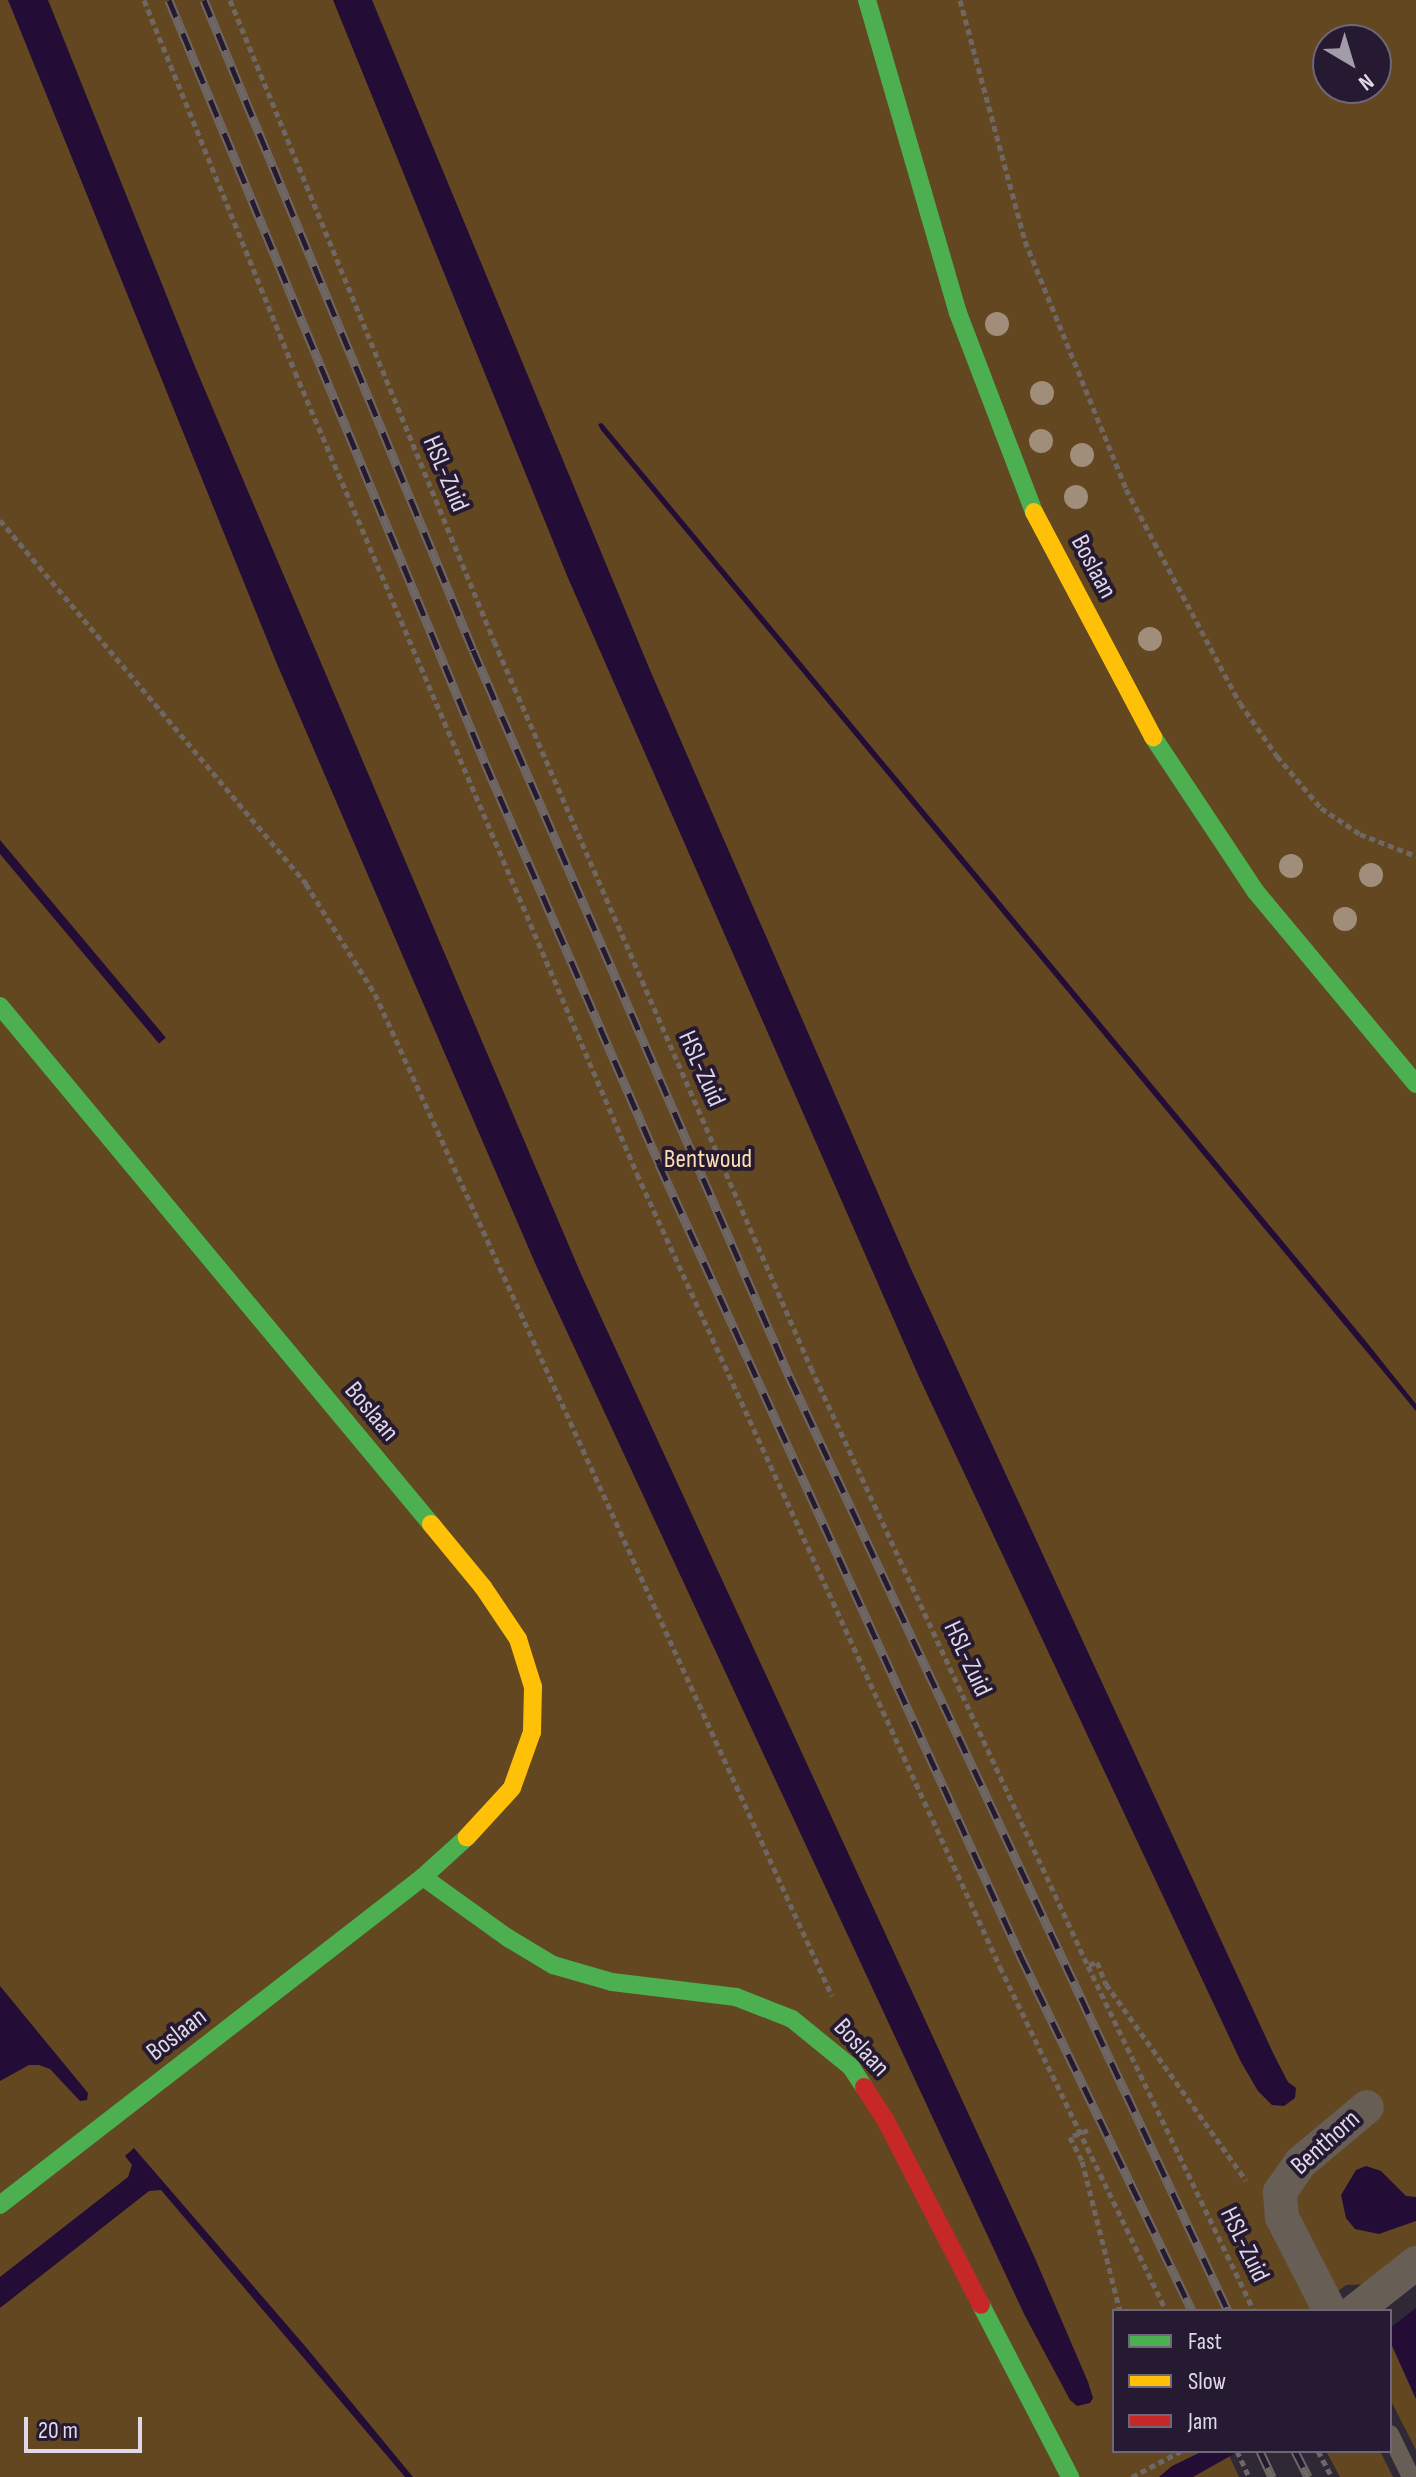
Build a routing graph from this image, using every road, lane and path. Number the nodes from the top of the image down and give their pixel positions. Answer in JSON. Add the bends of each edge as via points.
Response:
{"nodes":[{"id":1,"x":144,"y":0,"type":"edge"},
{"id":2,"x":230,"y":0,"type":"edge"},
{"id":3,"x":867,"y":0,"type":"edge"},
{"id":4,"x":960,"y":0,"type":"edge"},
{"id":5,"x":0,"y":520,"type":"edge"},
{"id":6,"x":1416,"y":856,"type":"edge"},
{"id":7,"x":0,"y":1006,"type":"edge"},
{"id":8,"x":1416,"y":1084,"type":"edge"},
{"id":9,"x":423,"y":1877,"type":"junction"},
{"id":10,"x":1088,"y":1966,"type":"junction"},
{"id":11,"x":837,"y":2007,"type":"dead end"},
{"id":12,"x":1367,"y":2107,"type":"dead end"},
{"id":13,"x":1088,"y":2130,"type":"dead end"},
{"id":14,"x":1080,"y":2133,"type":"junction"},
{"id":15,"x":1254,"y":2192,"type":"dead end"},
{"id":16,"x":0,"y":2205,"type":"edge"},
{"id":17,"x":1416,"y":2263,"type":"edge"},
{"id":18,"x":1119,"y":2309,"type":"edge"},
{"id":19,"x":1165,"y":2309,"type":"edge"},
{"id":20,"x":1253,"y":2309,"type":"edge"},
{"id":21,"x":1329,"y":2309,"type":"edge"},
{"id":22,"x":1358,"y":2309,"type":"edge"},
{"id":23,"x":1392,"y":2438,"type":"edge"},
{"id":24,"x":1177,"y":2453,"type":"edge"},
{"id":25,"x":1238,"y":2453,"type":"edge"},
{"id":26,"x":1319,"y":2453,"type":"edge"},
{"id":27,"x":1070,"y":2477,"type":"edge"},
{"id":28,"x":1132,"y":2477,"type":"edge"},
{"id":29,"x":1249,"y":2477,"type":"edge"},
{"id":30,"x":1332,"y":2477,"type":"edge"},
{"id":31,"x":1411,"y":2477,"type":"edge"}],
"edges":[{"from":1,"to":14,"type":"path","via":[[337,472],[637,1174],[837,1617]]},
{"from":2,"to":10,"type":"path","name":"HSL-Zuid","via":[[629,956],[824,1397]]},
{"from":3,"to":8,"type":"street","name":"Boslaan","via":[[958,313],[1035,514],[1153,736],[1256,892]]},
{"from":4,"to":6,"type":"path","via":[[1025,241],[1126,489],[1197,623],[1240,703],[1321,808],[1360,834]]},
{"from":5,"to":11,"type":"path","via":[[306,884],[369,983]]},
{"from":7,"to":9,"type":"street","name":"Boslaan","via":[[483,1587],[518,1639],[533,1687],[532,1732],[512,1788]]},
{"from":9,"to":16,"type":"street","name":"Boslaan"},
{"from":9,"to":27,"type":"street","name":"Boslaan","via":[[553,1965],[612,1982],[736,1997],[792,2019],[833,2050],[885,2119]]},
{"from":10,"to":15,"type":"path","via":[[1097,1962],[1106,1984]]},
{"from":10,"to":20,"type":"path","name":"HSL-Zuid"},
{"from":12,"to":21,"type":"street","name":"Benthorn","via":[[1300,2163],[1280,2192],[1282,2217]]},
{"from":13,"to":14,"type":"path"},
{"from":14,"to":18,"type":"path","via":[[1070,2137],[1082,2161]]},
{"from":14,"to":19,"type":"path"},
{"from":17,"to":22,"type":"street"},
{"from":23,"to":31,"type":"lane"},
{"from":24,"to":28,"type":"path"},
{"from":25,"to":29,"type":"path"},
{"from":26,"to":30,"type":"path"}]}
